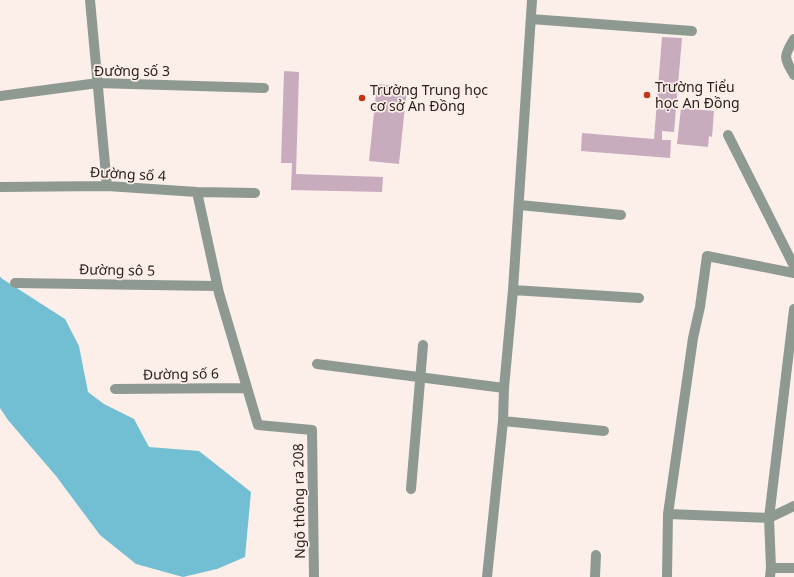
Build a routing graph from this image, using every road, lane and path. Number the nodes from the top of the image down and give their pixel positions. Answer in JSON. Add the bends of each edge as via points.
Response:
{"nodes":[{"id":1,"x":90,"y":0,"type":"edge"},
{"id":2,"x":532,"y":0,"type":"edge"},
{"id":3,"x":531,"y":19,"type":"junction"},
{"id":4,"x":692,"y":31,"type":"dead end"},
{"id":5,"x":794,"y":39,"type":"edge"},
{"id":6,"x":794,"y":76,"type":"edge"},
{"id":7,"x":98,"y":83,"type":"junction"},
{"id":8,"x":264,"y":88,"type":"dead end"},
{"id":9,"x":0,"y":96,"type":"edge"},
{"id":10,"x":728,"y":135,"type":"dead end"},
{"id":11,"x":107,"y":186,"type":"junction"},
{"id":12,"x":0,"y":187,"type":"edge"},
{"id":13,"x":197,"y":192,"type":"junction"},
{"id":14,"x":255,"y":193,"type":"dead end"},
{"id":15,"x":520,"y":205,"type":"junction"},
{"id":16,"x":621,"y":215,"type":"dead end"},
{"id":17,"x":794,"y":266,"type":"edge"},
{"id":18,"x":794,"y":273,"type":"edge"},
{"id":19,"x":16,"y":283,"type":"dead end"},
{"id":20,"x":218,"y":286,"type":"junction"},
{"id":21,"x":514,"y":290,"type":"junction"},
{"id":22,"x":639,"y":298,"type":"dead end"},
{"id":23,"x":794,"y":309,"type":"edge"},
{"id":24,"x":423,"y":345,"type":"dead end"},
{"id":25,"x":317,"y":364,"type":"dead end"},
{"id":26,"x":421,"y":378,"type":"junction"},
{"id":27,"x":246,"y":388,"type":"junction"},
{"id":28,"x":504,"y":388,"type":"junction"},
{"id":29,"x":115,"y":389,"type":"dead end"},
{"id":30,"x":503,"y":421,"type":"junction"},
{"id":31,"x":604,"y":431,"type":"dead end"},
{"id":32,"x":411,"y":489,"type":"dead end"},
{"id":33,"x":794,"y":506,"type":"edge"},
{"id":34,"x":668,"y":514,"type":"junction"},
{"id":35,"x":768,"y":518,"type":"junction"},
{"id":36,"x":596,"y":555,"type":"dead end"},
{"id":37,"x":794,"y":568,"type":"edge"},
{"id":38,"x":771,"y":572,"type":"edge"},
{"id":39,"x":314,"y":577,"type":"edge"},
{"id":40,"x":487,"y":577,"type":"edge"},
{"id":41,"x":595,"y":577,"type":"edge"},
{"id":42,"x":667,"y":577,"type":"edge"}],
"edges":[{"from":1,"to":7,"type":"street"},
{"from":2,"to":3,"type":"street"},
{"from":3,"to":4,"type":"street"},
{"from":3,"to":15,"type":"street"},
{"from":5,"to":6,"type":"street","via":[[785,55]]},
{"from":7,"to":8,"type":"street","name":"Đường số 3"},
{"from":7,"to":9,"type":"street","name":"Đường số 3"},
{"from":7,"to":11,"type":"street"},
{"from":10,"to":17,"type":"street"},
{"from":11,"to":12,"type":"street","name":"Đường số 4"},
{"from":11,"to":13,"type":"street","name":"Đường số 4"},
{"from":13,"to":14,"type":"street","name":"Đường số 4"},
{"from":13,"to":20,"type":"street"},
{"from":15,"to":16,"type":"street"},
{"from":15,"to":21,"type":"street"},
{"from":18,"to":34,"type":"street","via":[[707,256]]},
{"from":19,"to":20,"type":"street","name":"Đường sô 5"},
{"from":20,"to":27,"type":"street"},
{"from":21,"to":22,"type":"street"},
{"from":21,"to":28,"type":"street"},
{"from":23,"to":35,"type":"street"},
{"from":24,"to":26,"type":"street"},
{"from":25,"to":26,"type":"street"},
{"from":26,"to":28,"type":"street"},
{"from":26,"to":32,"type":"street"},
{"from":27,"to":29,"type":"street","name":"Đường số 6"},
{"from":27,"to":39,"type":"street","name":"Ngõ thông ra 208","via":[[258,426],[312,430]]},
{"from":28,"to":30,"type":"street"},
{"from":30,"to":31,"type":"street"},
{"from":30,"to":40,"type":"street"},
{"from":33,"to":35,"type":"street"},
{"from":34,"to":35,"type":"street"},
{"from":34,"to":42,"type":"street"},
{"from":35,"to":38,"type":"street"},
{"from":36,"to":41,"type":"street"},
{"from":37,"to":38,"type":"street"}]}
